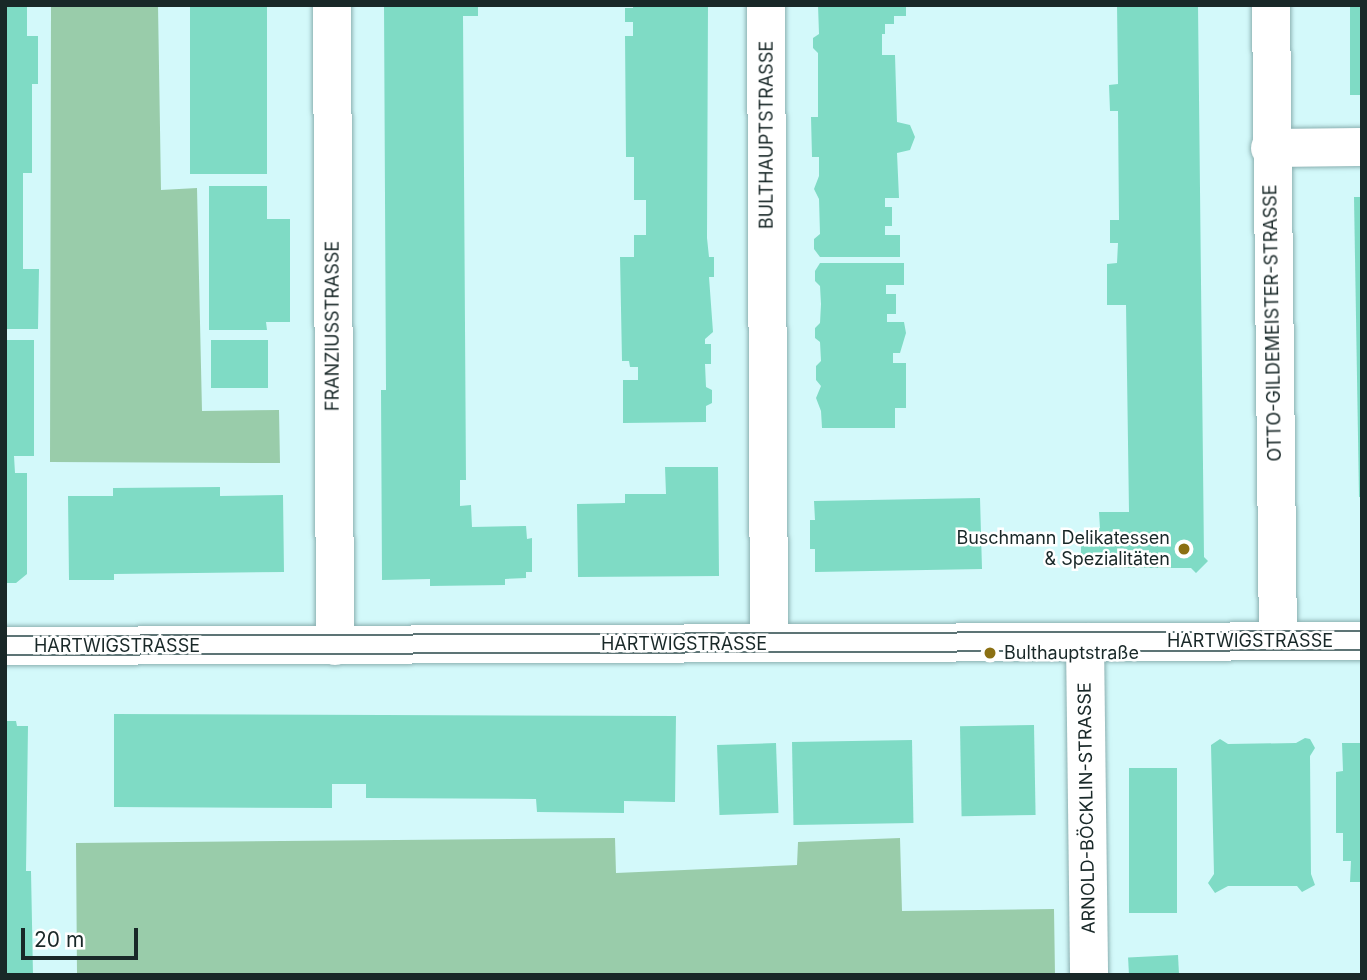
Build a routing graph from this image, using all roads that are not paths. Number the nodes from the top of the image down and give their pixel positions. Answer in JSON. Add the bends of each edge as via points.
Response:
{"nodes":[{"id":1,"x":332,"y":5,"type":"edge"},
{"id":2,"x":766,"y":5,"type":"edge"},
{"id":3,"x":1271,"y":5,"type":"edge"},
{"id":4,"x":1362,"y":147,"type":"edge"},
{"id":5,"x":1270,"y":148,"type":"junction"},
{"id":6,"x":1278,"y":641,"type":"junction"},
{"id":7,"x":1362,"y":641,"type":"edge"},
{"id":8,"x":1085,"y":642,"type":"junction"},
{"id":9,"x":769,"y":643,"type":"junction"},
{"id":10,"x":5,"y":646,"type":"edge"},
{"id":11,"x":335,"y":646,"type":"junction"},
{"id":12,"x":1089,"y":975,"type":"edge"}],
"edges":[{"from":1,"to":11,"type":"street","name":"FRANZIUSSTRASSE"},
{"from":2,"to":9,"type":"street","name":"BULTHAUPTSTRASSE"},
{"from":3,"to":5,"type":"street","name":"OTTO-GILDEMEISTER-STRASSE"},
{"from":4,"to":5,"type":"street"},
{"from":5,"to":6,"type":"street","name":"OTTO-GILDEMEISTER-STRASSE"},
{"from":6,"to":7,"type":"street","name":"HARTWIGSTRASSE"},
{"from":6,"to":8,"type":"street","name":"HARTWIGSTRASSE"},
{"from":8,"to":9,"type":"street","name":"HARTWIGSTRASSE"},
{"from":8,"to":12,"type":"street","name":"ARNOLD-BÖCKLIN-STRASSE"},
{"from":9,"to":11,"type":"street","name":"HARTWIGSTRASSE"},
{"from":10,"to":11,"type":"street","name":"HARTWIGSTRASSE"}]}
